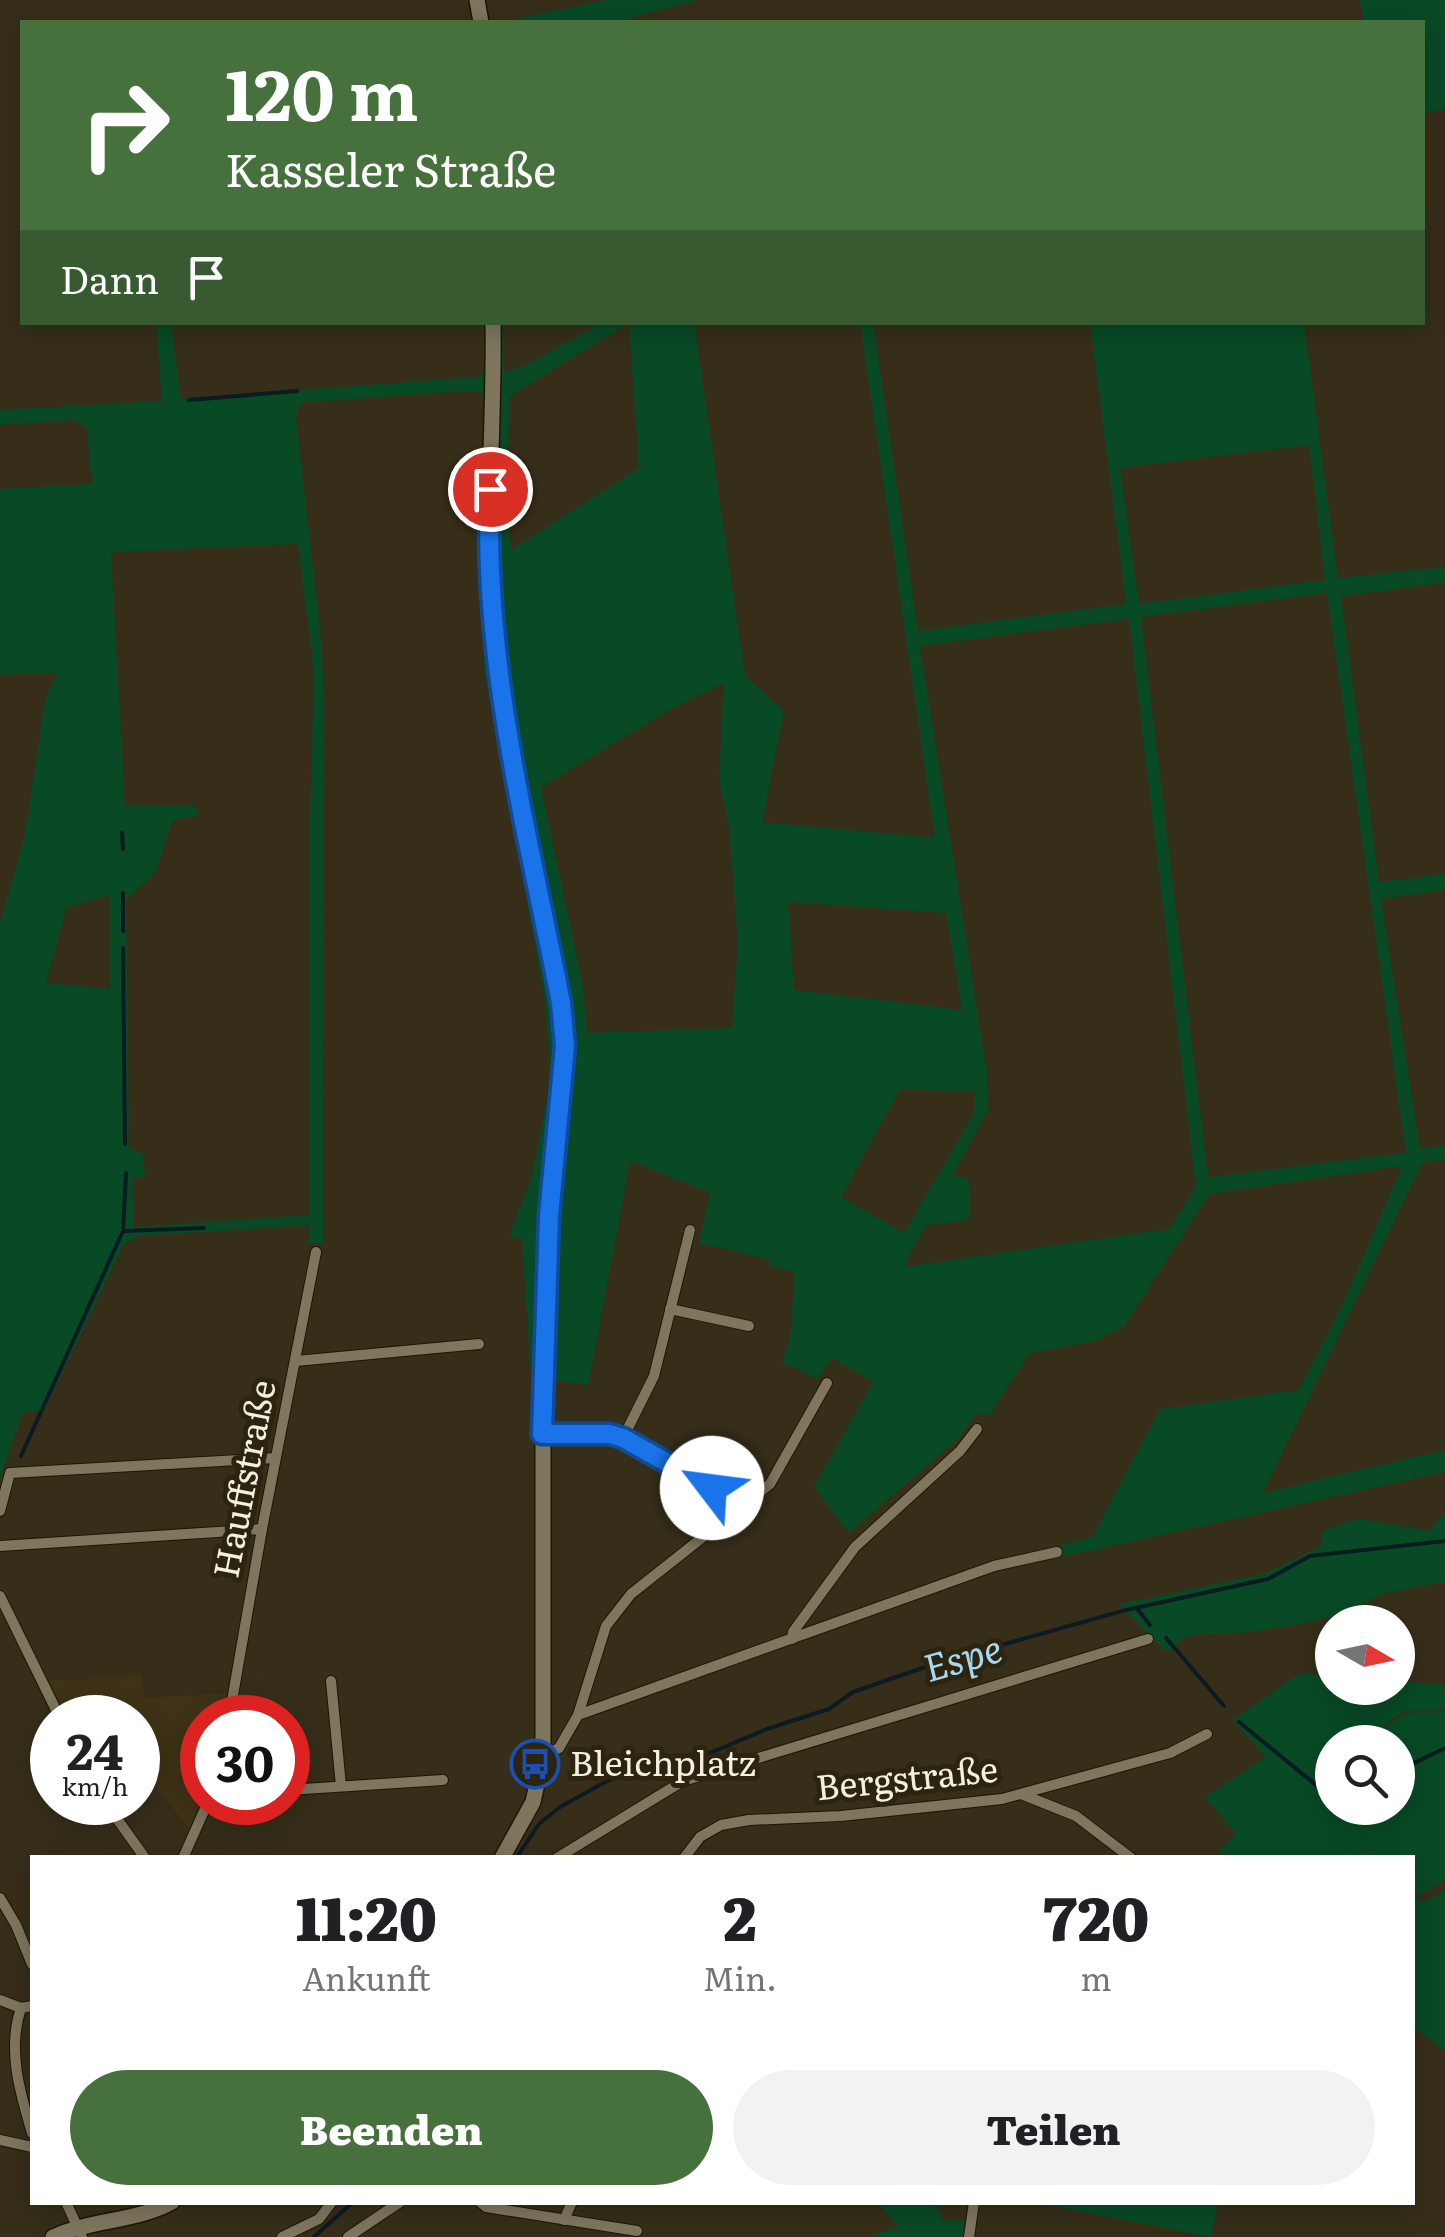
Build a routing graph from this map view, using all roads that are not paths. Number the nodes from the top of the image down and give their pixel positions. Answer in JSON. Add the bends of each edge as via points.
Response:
{"nodes":[{"id":1,"x":493,"y":325,"type":"edge"},
{"id":2,"x":690,"y":1230,"type":"dead end"},
{"id":3,"x":316,"y":1252,"type":"dead end"},
{"id":4,"x":670,"y":1309,"type":"junction"},
{"id":5,"x":750,"y":1326,"type":"dead end"},
{"id":6,"x":479,"y":1344,"type":"dead end"},
{"id":7,"x":296,"y":1361,"type":"junction"},
{"id":8,"x":827,"y":1382,"type":"dead end"},
{"id":9,"x":977,"y":1429,"type":"dead end"},
{"id":10,"x":542,"y":1434,"type":"junction"},
{"id":11,"x":623,"y":1438,"type":"junction"},
{"id":12,"x":276,"y":1458,"type":"junction"},
{"id":13,"x":742,"y":1505,"type":"junction"},
{"id":14,"x":0,"y":1511,"type":"edge"},
{"id":15,"x":262,"y":1529,"type":"junction"},
{"id":16,"x":0,"y":1546,"type":"edge"},
{"id":17,"x":1057,"y":1552,"type":"dead end"},
{"id":18,"x":0,"y":1596,"type":"edge"},
{"id":19,"x":792,"y":1639,"type":"junction"},
{"id":20,"x":1148,"y":1639,"type":"dead end"},
{"id":21,"x":331,"y":1681,"type":"dead end"},
{"id":22,"x":49,"y":1695,"type":"edge"},
{"id":23,"x":233,"y":1695,"type":"edge"},
{"id":24,"x":578,"y":1715,"type":"junction"},
{"id":25,"x":1207,"y":1734,"type":"dead end"},
{"id":26,"x":543,"y":1756,"type":"junction"},
{"id":27,"x":444,"y":1780,"type":"dead end"},
{"id":28,"x":340,"y":1786,"type":"junction"},
{"id":29,"x":310,"y":1788,"type":"edge"},
{"id":30,"x":1021,"y":1794,"type":"junction"},
{"id":31,"x":121,"y":1825,"type":"edge"},
{"id":32,"x":198,"y":1825,"type":"edge"},
{"id":33,"x":143,"y":1855,"type":"edge"},
{"id":34,"x":184,"y":1855,"type":"edge"},
{"id":35,"x":504,"y":1855,"type":"edge"},
{"id":36,"x":562,"y":1855,"type":"edge"},
{"id":37,"x":686,"y":1855,"type":"edge"},
{"id":38,"x":1127,"y":1855,"type":"edge"},
{"id":39,"x":0,"y":1898,"type":"edge"},
{"id":40,"x":30,"y":1952,"type":"edge"},
{"id":41,"x":0,"y":2000,"type":"edge"},
{"id":42,"x":27,"y":2007,"type":"edge"},
{"id":43,"x":30,"y":2126,"type":"edge"},
{"id":44,"x":0,"y":2140,"type":"edge"},
{"id":45,"x":30,"y":2147,"type":"edge"},
{"id":46,"x":67,"y":2205,"type":"edge"},
{"id":47,"x":167,"y":2205,"type":"edge"},
{"id":48,"x":330,"y":2205,"type":"edge"},
{"id":49,"x":396,"y":2205,"type":"edge"},
{"id":50,"x":483,"y":2205,"type":"edge"},
{"id":51,"x":571,"y":2205,"type":"edge"},
{"id":52,"x":974,"y":2205,"type":"edge"},
{"id":53,"x":564,"y":2220,"type":"junction"},
{"id":54,"x":637,"y":2231,"type":"dead end"},
{"id":55,"x":80,"y":2232,"type":"edge"},
{"id":56,"x":53,"y":2237,"type":"edge"},
{"id":57,"x":282,"y":2237,"type":"edge"},
{"id":58,"x":348,"y":2237,"type":"edge"},
{"id":59,"x":969,"y":2237,"type":"edge"}],
"edges":[{"from":1,"to":10,"type":"street","via":[[488,527],[495,659],[565,1046],[549,1216]]},
{"from":2,"to":4,"type":"street"},
{"from":3,"to":7,"type":"street","name":"Hauffstraße"},
{"from":4,"to":5,"type":"street"},
{"from":4,"to":11,"type":"street","via":[[654,1376]]},
{"from":6,"to":7,"type":"street"},
{"from":7,"to":12,"type":"street","name":"Hauffstraße"},
{"from":8,"to":13,"type":"street","via":[[770,1484]]},
{"from":9,"to":19,"type":"street","via":[[854,1547]]},
{"from":10,"to":11,"type":"street"},
{"from":10,"to":26,"type":"street"},
{"from":11,"to":13,"type":"street"},
{"from":12,"to":14,"type":"street","via":[[10,1473]]},
{"from":12,"to":15,"type":"street","name":"Hauffstraße"},
{"from":13,"to":24,"type":"street","via":[[631,1594],[606,1626]]},
{"from":15,"to":16,"type":"street"},
{"from":15,"to":23,"type":"street","name":"Hauffstraße"},
{"from":17,"to":19,"type":"street","via":[[994,1566]]},
{"from":18,"to":22,"type":"street"},
{"from":19,"to":24,"type":"street"},
{"from":20,"to":36,"type":"street","via":[[683,1781]]},
{"from":21,"to":28,"type":"street"},
{"from":24,"to":26,"type":"street","via":[[559,1748]]},
{"from":25,"to":30,"type":"street","via":[[1170,1752]]},
{"from":26,"to":35,"type":"street","via":[[534,1802]]},
{"from":27,"to":28,"type":"street"},
{"from":28,"to":29,"type":"street"},
{"from":30,"to":37,"type":"street","name":"Bergstraße","via":[[720,1825]]},
{"from":30,"to":38,"type":"street","name":"Bergstraße","via":[[1076,1816]]},
{"from":31,"to":33,"type":"street"},
{"from":32,"to":34,"type":"street"},
{"from":39,"to":40,"type":"street"},
{"from":41,"to":42,"type":"street"},
{"from":42,"to":43,"type":"street","via":[[17,2020],[17,2084]]},
{"from":44,"to":45,"type":"street"},
{"from":46,"to":55,"type":"street"},
{"from":47,"to":55,"type":"street"},
{"from":48,"to":57,"type":"street","via":[[318,2219]]},
{"from":49,"to":58,"type":"street"},
{"from":50,"to":53,"type":"street"},
{"from":51,"to":53,"type":"street"},
{"from":52,"to":59,"type":"street"},
{"from":53,"to":54,"type":"street"},
{"from":55,"to":56,"type":"street"}]}
